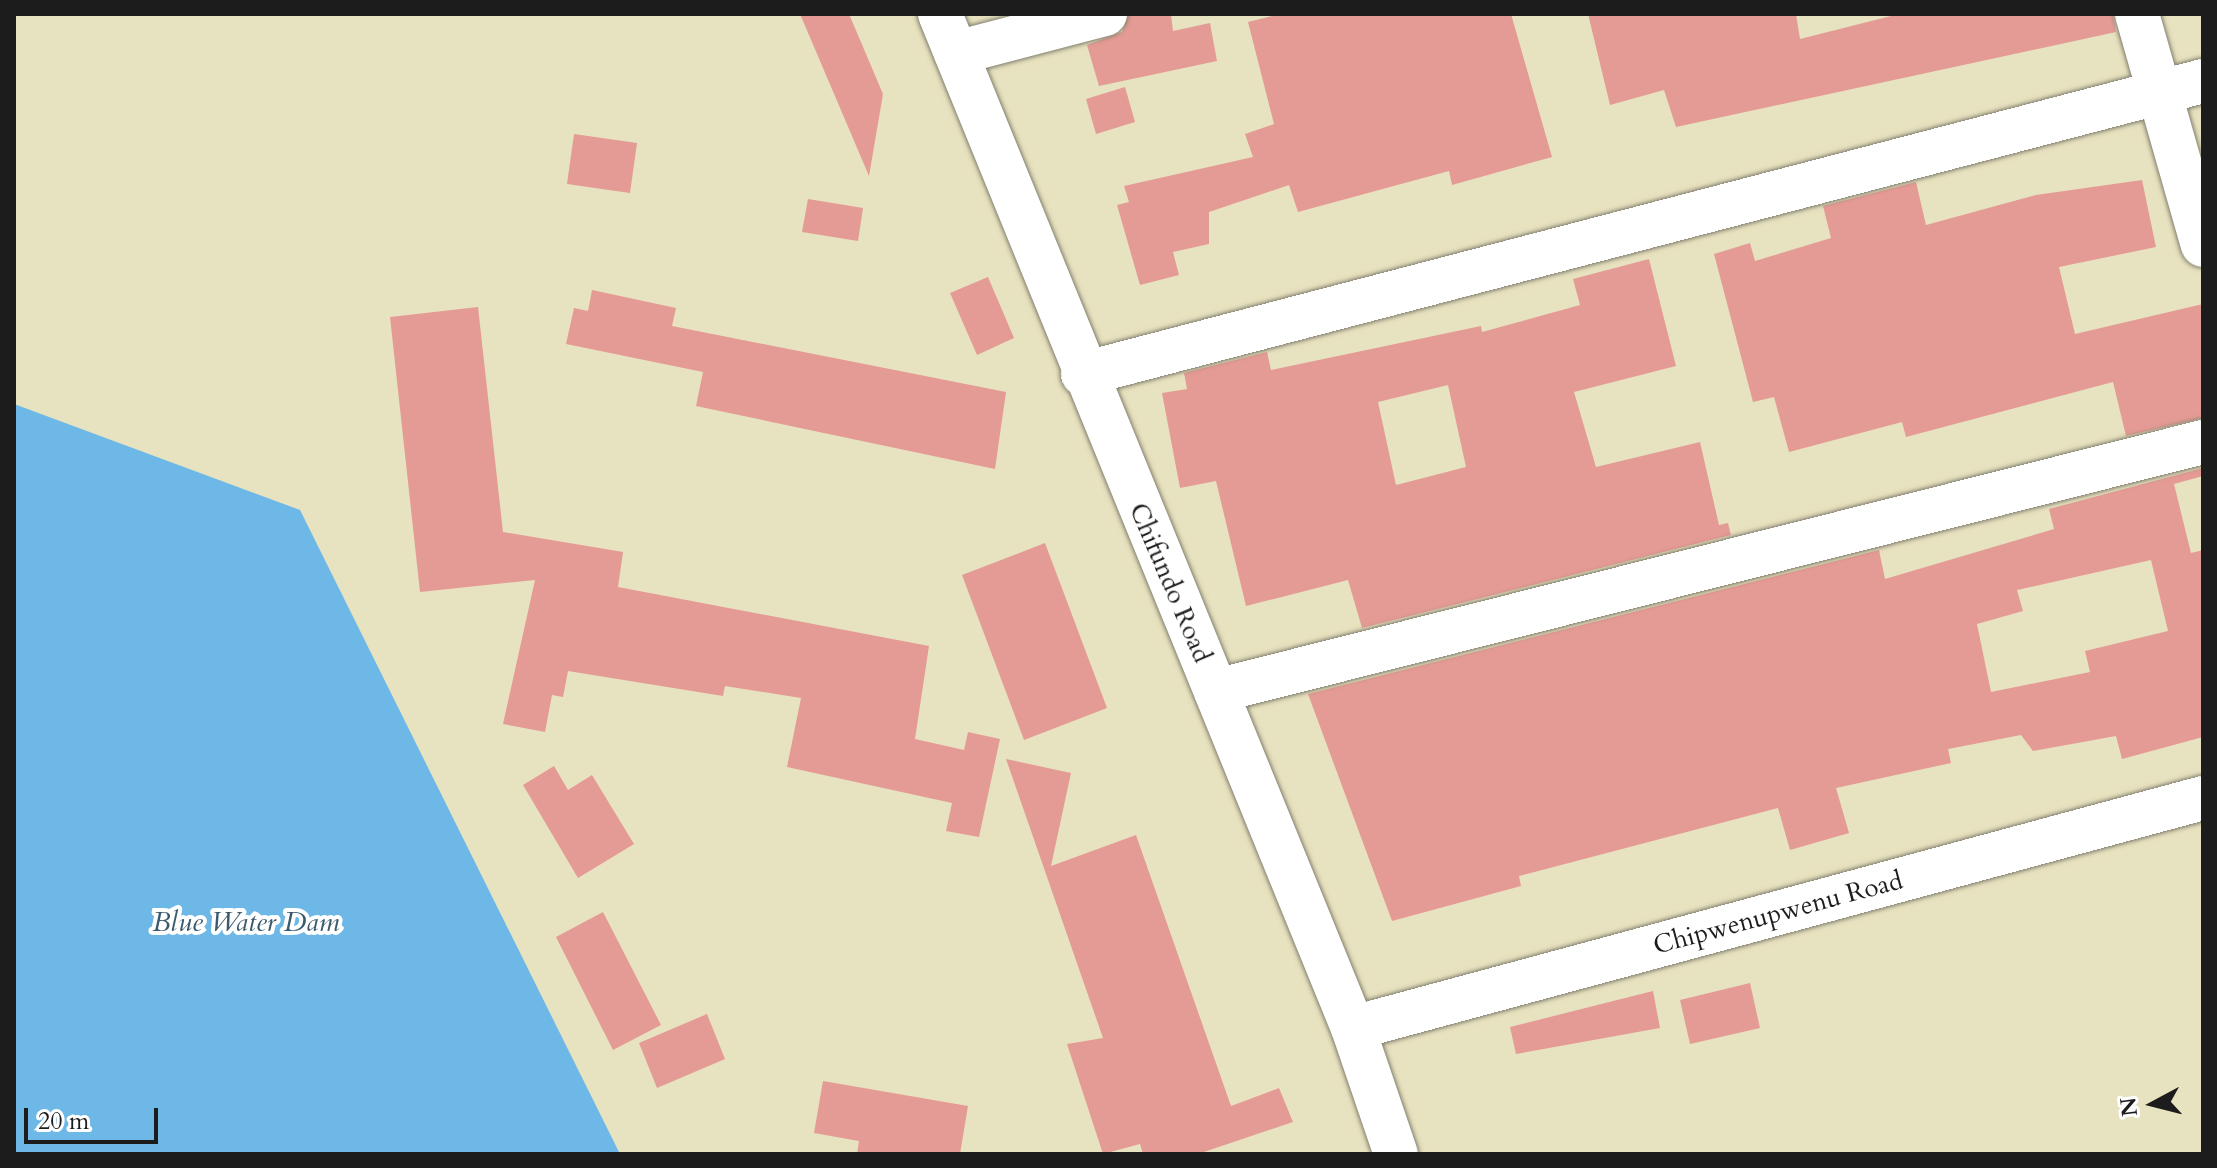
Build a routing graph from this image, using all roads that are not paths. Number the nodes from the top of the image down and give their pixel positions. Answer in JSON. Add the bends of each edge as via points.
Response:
{"nodes":[{"id":1,"x":1105,"y":14,"type":"edge"},
{"id":2,"x":2137,"y":14,"type":"edge"},
{"id":3,"x":948,"y":33,"type":"edge"},
{"id":4,"x":2203,"y":81,"type":"edge"},
{"id":5,"x":2158,"y":93,"type":"junction"},
{"id":6,"x":2203,"y":245,"type":"edge"},
{"id":7,"x":1083,"y":374,"type":"junction"},
{"id":8,"x":2203,"y":442,"type":"edge"},
{"id":9,"x":1216,"y":691,"type":"junction"},
{"id":10,"x":2203,"y":798,"type":"edge"},
{"id":11,"x":1353,"y":1028,"type":"junction"},
{"id":12,"x":1396,"y":1154,"type":"edge"}],
"edges":[{"from":1,"to":3,"type":"street"},
{"from":2,"to":5,"type":"street"},
{"from":3,"to":7,"type":"street","name":"Chifundo Road"},
{"from":4,"to":5,"type":"street"},
{"from":5,"to":6,"type":"street"},
{"from":5,"to":7,"type":"street"},
{"from":7,"to":9,"type":"street","name":"Chifundo Road"},
{"from":8,"to":9,"type":"street"},
{"from":9,"to":11,"type":"street","name":"Chifundo Road"},
{"from":10,"to":11,"type":"street","name":"Chipwenupwenu Road"},
{"from":11,"to":12,"type":"street","name":"Chifundo Road"}]}
